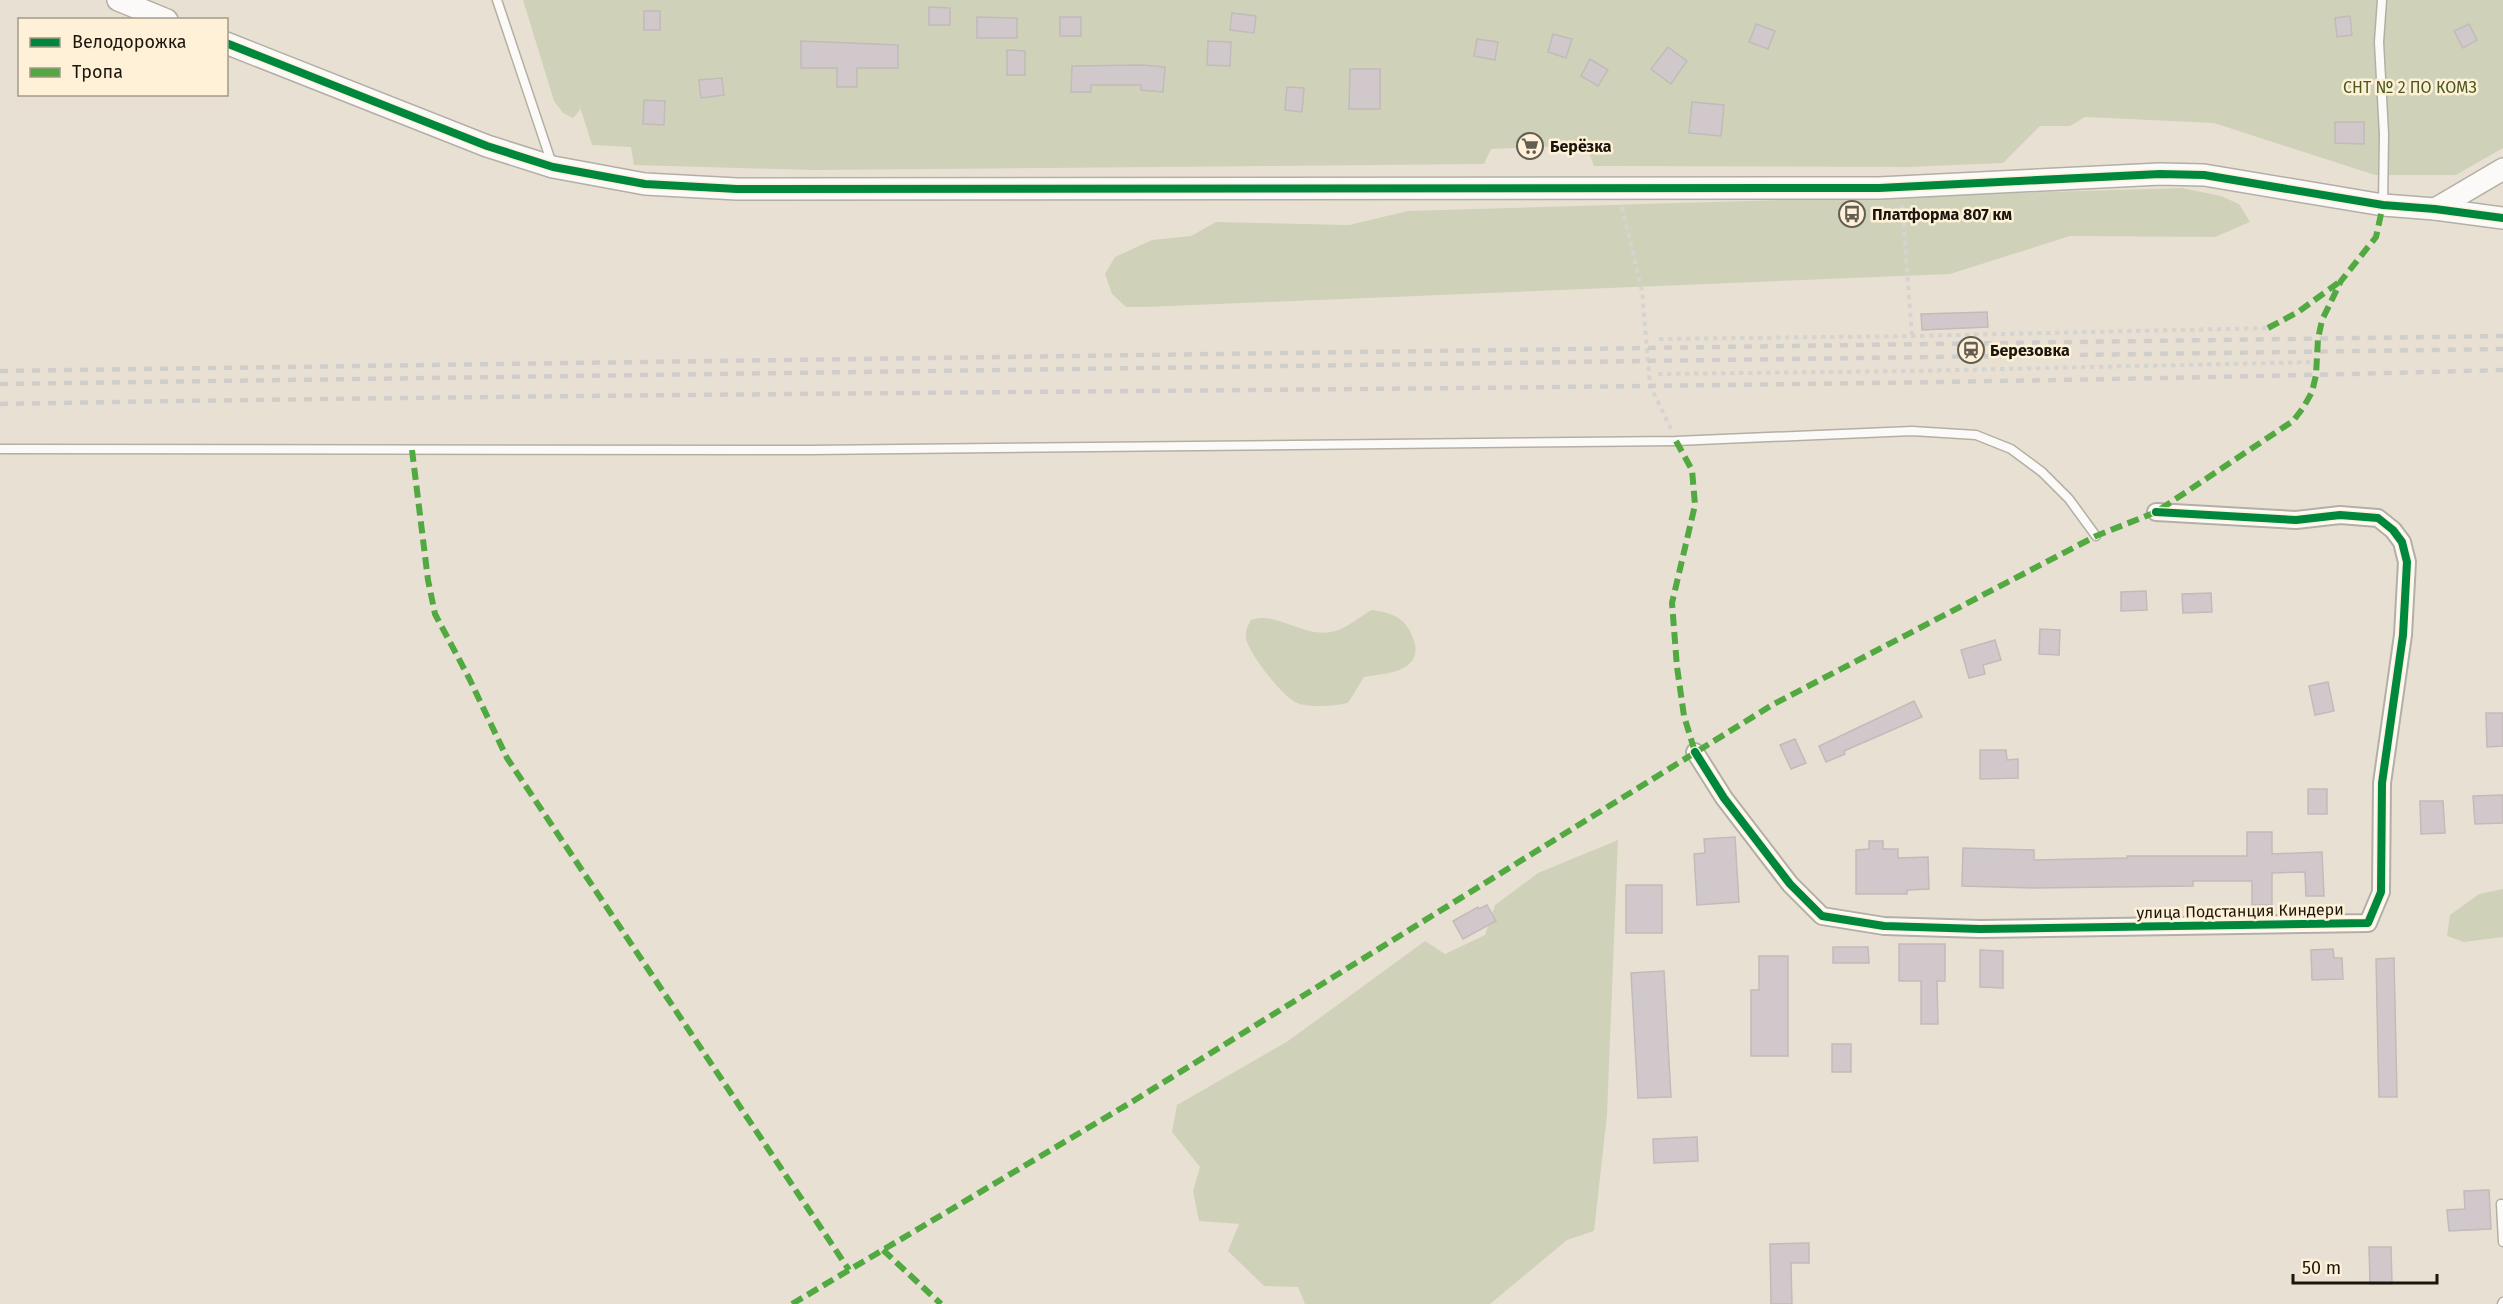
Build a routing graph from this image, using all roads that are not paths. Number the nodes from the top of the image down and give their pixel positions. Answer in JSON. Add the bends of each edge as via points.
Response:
{"nodes":[{"id":1,"x":118,"y":0,"type":"edge"},
{"id":2,"x":497,"y":0,"type":"edge"},
{"id":3,"x":2382,"y":0,"type":"edge"},
{"id":4,"x":162,"y":18,"type":"edge"},
{"id":5,"x":228,"y":44,"type":"edge"},
{"id":6,"x":553,"y":167,"type":"junction"},
{"id":7,"x":2503,"y":169,"type":"edge"},
{"id":8,"x":2383,"y":205,"type":"junction"},
{"id":9,"x":2435,"y":209,"type":"junction"},
{"id":10,"x":2503,"y":218,"type":"edge"},
{"id":11,"x":0,"y":449,"type":"edge"},
{"id":12,"x":2156,"y":512,"type":"dead end"},
{"id":13,"x":2096,"y":536,"type":"dead end"},
{"id":14,"x":1695,"y":752,"type":"dead end"},
{"id":15,"x":2501,"y":1204,"type":"dead end"},
{"id":16,"x":2503,"y":1242,"type":"edge"}],
"edges":[{"from":1,"to":4,"type":"street"},
{"from":2,"to":6,"type":"lane"},
{"from":3,"to":8,"type":"lane","via":[[2379,42]]},
{"from":5,"to":6,"type":"street","via":[[487,146]]},
{"from":6,"to":8,"type":"street","via":[[645,184],[737,189],[1900,187],[2160,174],[2204,175]]},
{"from":7,"to":9,"type":"street"},
{"from":8,"to":9,"type":"street"},
{"from":9,"to":10,"type":"street"},
{"from":11,"to":13,"type":"lane","via":[[811,450],[1676,441],[1912,431],[1976,435],[2011,449],[2042,472]]},
{"from":12,"to":14,"type":"street","name":"улица Подстанция Киндери","via":[[2296,520],[2340,515],[2378,518],[2402,542],[2407,562],[2403,635],[2382,783],[2380,892],[2368,923],[1980,929],[1884,926],[1822,916],[1790,884],[1724,798]]},
{"from":15,"to":16,"type":"lane"}]}
